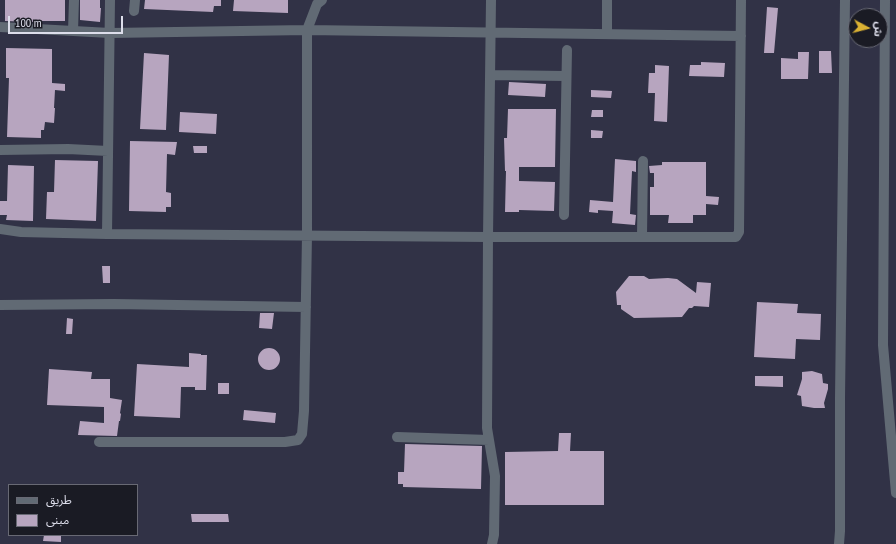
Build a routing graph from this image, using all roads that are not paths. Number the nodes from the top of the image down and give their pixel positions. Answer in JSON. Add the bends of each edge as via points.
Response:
{"nodes":[{"id":1,"x":74,"y":0,"type":"edge"},
{"id":2,"x":110,"y":0,"type":"edge"},
{"id":3,"x":135,"y":0,"type":"edge"},
{"id":4,"x":308,"y":0,"type":"edge"},
{"id":5,"x":322,"y":0,"type":"edge"},
{"id":6,"x":491,"y":0,"type":"edge"},
{"id":7,"x":607,"y":0,"type":"edge"},
{"id":8,"x":741,"y":0,"type":"edge"},
{"id":9,"x":845,"y":0,"type":"edge"},
{"id":10,"x":885,"y":0,"type":"edge"},
{"id":11,"x":134,"y":11,"type":"dead end"},
{"id":12,"x":313,"y":12,"type":"junction"},
{"id":13,"x":0,"y":27,"type":"edge"},
{"id":14,"x":306,"y":30,"type":"junction"},
{"id":15,"x":73,"y":31,"type":"junction"},
{"id":16,"x":110,"y":32,"type":"junction"},
{"id":17,"x":491,"y":32,"type":"junction"},
{"id":18,"x":607,"y":34,"type":"junction"},
{"id":19,"x":741,"y":36,"type":"junction"},
{"id":20,"x":567,"y":50,"type":"dead end"},
{"id":21,"x":490,"y":75,"type":"junction"},
{"id":22,"x":565,"y":76,"type":"junction"},
{"id":23,"x":0,"y":150,"type":"edge"},
{"id":24,"x":108,"y":151,"type":"junction"},
{"id":25,"x":643,"y":161,"type":"dead end"},
{"id":26,"x":564,"y":215,"type":"dead end"},
{"id":27,"x":0,"y":229,"type":"edge"},
{"id":28,"x":107,"y":234,"type":"junction"},
{"id":29,"x":307,"y":235,"type":"junction"},
{"id":30,"x":642,"y":236,"type":"junction"},
{"id":31,"x":488,"y":237,"type":"junction"},
{"id":32,"x":0,"y":305,"type":"edge"},
{"id":33,"x":306,"y":307,"type":"junction"},
{"id":34,"x":397,"y":437,"type":"dead end"},
{"id":35,"x":489,"y":440,"type":"junction"},
{"id":36,"x":98,"y":442,"type":"dead end"},
{"id":37,"x":896,"y":493,"type":"edge"},
{"id":38,"x":492,"y":544,"type":"edge"},
{"id":39,"x":839,"y":544,"type":"edge"}],
"edges":[{"from":1,"to":15,"type":"lane"},
{"from":2,"to":16,"type":"lane"},
{"from":3,"to":11,"type":"lane"},
{"from":4,"to":12,"type":"lane"},
{"from":5,"to":12,"type":"lane"},
{"from":6,"to":17,"type":"lane"},
{"from":7,"to":18,"type":"lane"},
{"from":8,"to":19,"type":"lane"},
{"from":9,"to":39,"type":"lane"},
{"from":10,"to":37,"type":"lane","via":[[883,345]]},
{"from":12,"to":14,"type":"lane"},
{"from":13,"to":15,"type":"lane"},
{"from":14,"to":16,"type":"lane"},
{"from":14,"to":17,"type":"lane"},
{"from":14,"to":29,"type":"lane"},
{"from":15,"to":16,"type":"lane"},
{"from":16,"to":24,"type":"lane"},
{"from":17,"to":18,"type":"lane"},
{"from":17,"to":21,"type":"lane"},
{"from":18,"to":19,"type":"lane"},
{"from":19,"to":30,"type":"lane","via":[[739,232],[736,237],[730,238]]},
{"from":20,"to":22,"type":"lane"},
{"from":21,"to":22,"type":"lane"},
{"from":21,"to":31,"type":"lane"},
{"from":22,"to":26,"type":"lane"},
{"from":23,"to":24,"type":"lane"},
{"from":24,"to":28,"type":"lane"},
{"from":25,"to":30,"type":"lane"},
{"from":27,"to":28,"type":"lane","via":[[21,232]]},
{"from":28,"to":29,"type":"lane"},
{"from":29,"to":31,"type":"lane"},
{"from":29,"to":33,"type":"lane"},
{"from":30,"to":31,"type":"lane"},
{"from":31,"to":35,"type":"lane"},
{"from":32,"to":33,"type":"lane"},
{"from":33,"to":36,"type":"lane","via":[[304,411],[302,434],[298,440]]},
{"from":34,"to":35,"type":"lane"},
{"from":35,"to":38,"type":"lane","via":[[495,476]]}]}
